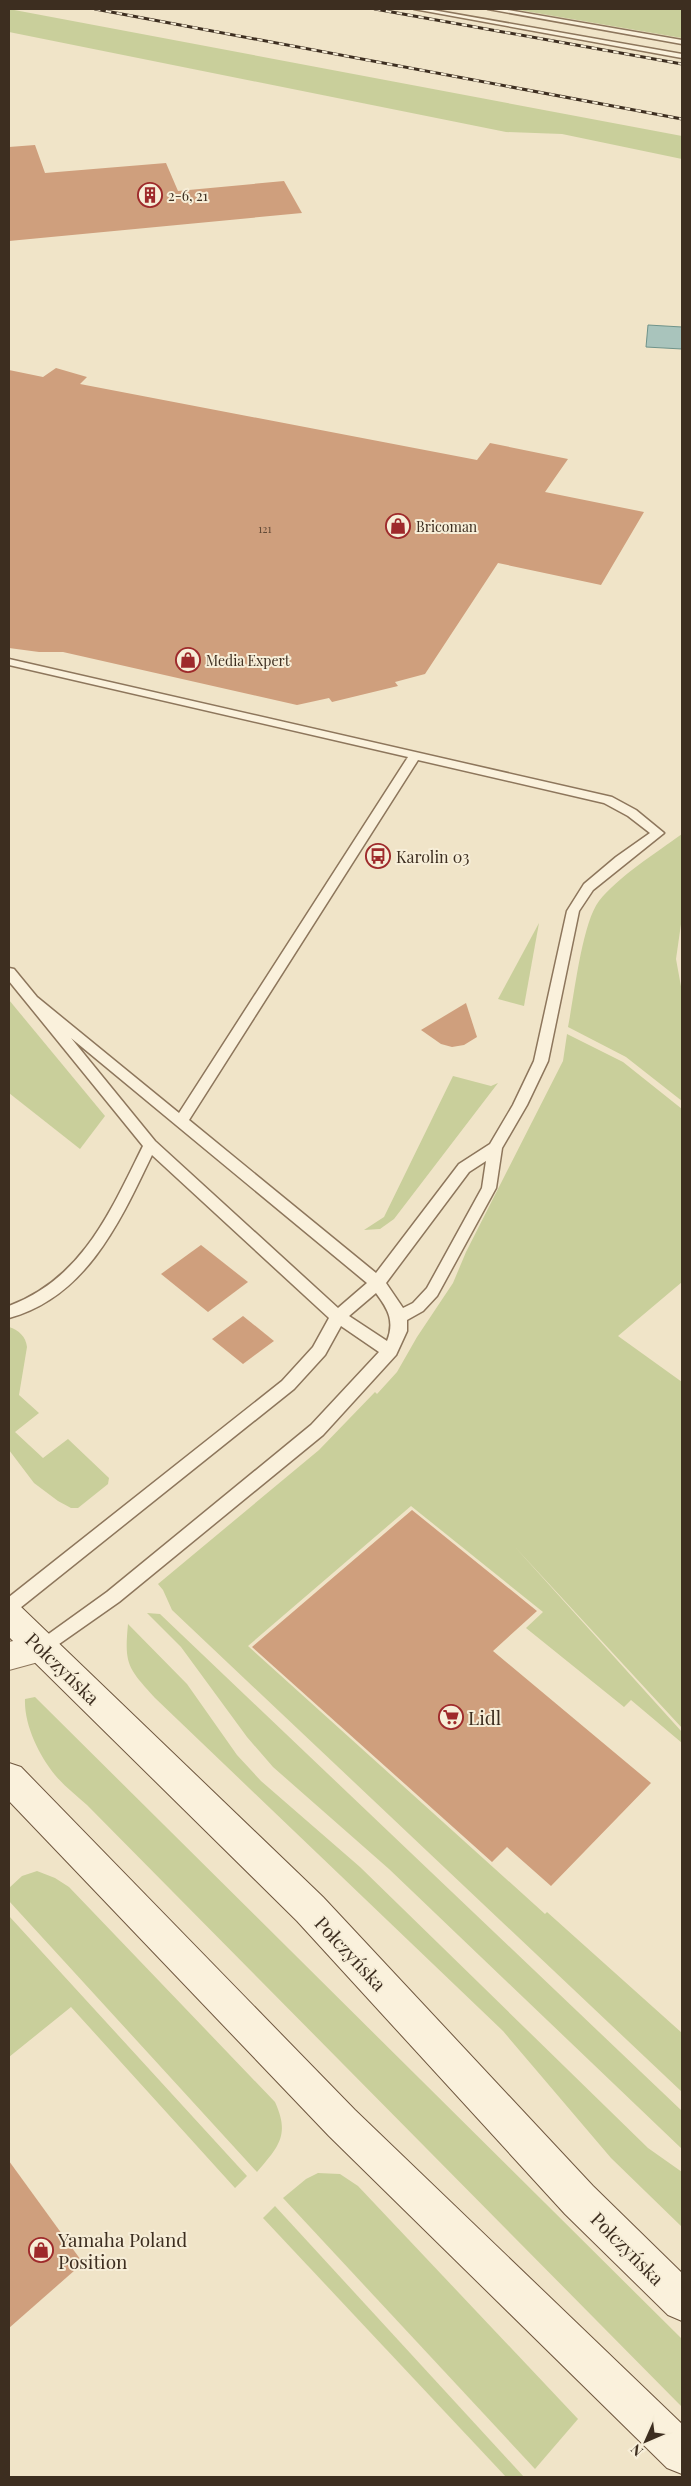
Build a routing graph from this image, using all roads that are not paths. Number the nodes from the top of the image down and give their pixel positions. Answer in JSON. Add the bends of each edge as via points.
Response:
{"nodes":[{"id":1,"x":417,"y":9,"type":"edge"},
{"id":2,"x":491,"y":9,"type":"edge"},
{"id":3,"x":682,"y":42,"type":"edge"},
{"id":4,"x":682,"y":56,"type":"edge"},
{"id":5,"x":9,"y":662,"type":"edge"},
{"id":6,"x":415,"y":756,"type":"junction"},
{"id":7,"x":9,"y":972,"type":"edge"},
{"id":8,"x":34,"y":1001,"type":"junction"},
{"id":9,"x":180,"y":1121,"type":"junction"},
{"id":10,"x":150,"y":1145,"type":"junction"},
{"id":11,"x":495,"y":1148,"type":"junction"},
{"id":12,"x":377,"y":1283,"type":"junction"},
{"id":13,"x":9,"y":1312,"type":"edge"},
{"id":14,"x":400,"y":1316,"type":"junction"},
{"id":15,"x":338,"y":1317,"type":"junction"},
{"id":16,"x":390,"y":1351,"type":"junction"},
{"id":17,"x":9,"y":1607,"type":"edge"},
{"id":18,"x":9,"y":1616,"type":"edge"},
{"id":19,"x":42,"y":1648,"type":"junction"},
{"id":20,"x":9,"y":1656,"type":"edge"},
{"id":21,"x":9,"y":1778,"type":"edge"},
{"id":22,"x":682,"y":2301,"type":"edge"},
{"id":23,"x":682,"y":2453,"type":"edge"}],
"edges":[{"from":1,"to":4,"type":"lane"},
{"from":2,"to":3,"type":"lane"},
{"from":5,"to":6,"type":"lane"},
{"from":6,"to":9,"type":"lane"},
{"from":6,"to":11,"type":"lane","via":[[608,800],[632,813],[658,834],[588,887],[573,911],[541,1061]]},
{"from":7,"to":8,"type":"lane"},
{"from":8,"to":9,"type":"lane"},
{"from":8,"to":10,"type":"lane"},
{"from":9,"to":12,"type":"lane"},
{"from":10,"to":13,"type":"lane","via":[[96,1248],[77,1270],[41,1300]]},
{"from":10,"to":15,"type":"lane"},
{"from":11,"to":12,"type":"lane","via":[[464,1168]]},
{"from":11,"to":14,"type":"lane","via":[[489,1188],[432,1292],[418,1307]]},
{"from":12,"to":14,"type":"lane"},
{"from":12,"to":15,"type":"lane"},
{"from":14,"to":16,"type":"lane","via":[[399,1336]]},
{"from":15,"to":16,"type":"lane"},
{"from":15,"to":17,"type":"lane","via":[[319,1351],[288,1384]]},
{"from":16,"to":19,"type":"lane","via":[[317,1430],[296,1448],[113,1597]]},
{"from":18,"to":19,"type":"main road","name":"Połczyńska"},
{"from":19,"to":20,"type":"main road"},
{"from":19,"to":22,"type":"main road","name":"Połczyńska","via":[[310,1909],[579,2200]]},
{"from":21,"to":23,"type":"main road","via":[[342,2123]]}]}
